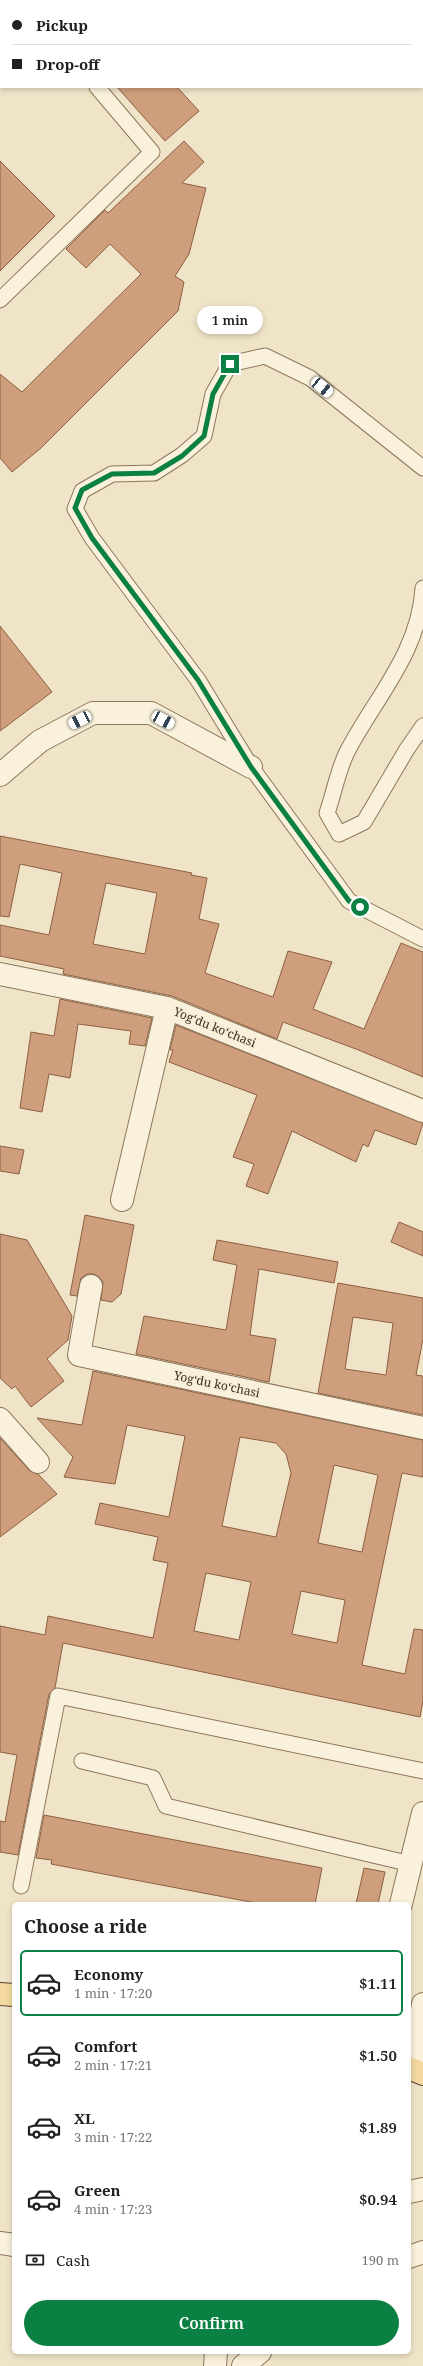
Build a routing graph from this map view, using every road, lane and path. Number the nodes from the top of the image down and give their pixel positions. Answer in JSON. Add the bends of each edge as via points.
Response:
{"nodes":[{"id":1,"x":98,"y":88,"type":"edge"},
{"id":2,"x":0,"y":300,"type":"edge"},
{"id":3,"x":423,"y":468,"type":"edge"},
{"id":4,"x":423,"y":588,"type":"edge"},
{"id":5,"x":423,"y":726,"type":"edge"},
{"id":6,"x":251,"y":767,"type":"junction"},
{"id":7,"x":0,"y":775,"type":"edge"},
{"id":8,"x":423,"y":939,"type":"edge"},
{"id":9,"x":0,"y":974,"type":"edge"},
{"id":10,"x":167,"y":1008,"type":"junction"},
{"id":11,"x":423,"y":1111,"type":"edge"},
{"id":12,"x":122,"y":1200,"type":"dead end"},
{"id":13,"x":91,"y":1286,"type":"dead end"},
{"id":14,"x":0,"y":1419,"type":"edge"},
{"id":15,"x":423,"y":1428,"type":"edge"},
{"id":16,"x":38,"y":1462,"type":"dead end"},
{"id":17,"x":82,"y":1761,"type":"dead end"},
{"id":18,"x":423,"y":1771,"type":"edge"},
{"id":19,"x":423,"y":1813,"type":"edge"},
{"id":20,"x":411,"y":1864,"type":"junction"},
{"id":21,"x":21,"y":1886,"type":"dead end"},
{"id":22,"x":402,"y":1902,"type":"edge"},
{"id":23,"x":0,"y":1994,"type":"edge"},
{"id":24,"x":12,"y":1995,"type":"edge"},
{"id":25,"x":423,"y":2004,"type":"edge"},
{"id":26,"x":415,"y":2071,"type":"edge"},
{"id":27,"x":423,"y":2189,"type":"edge"},
{"id":28,"x":411,"y":2192,"type":"edge"},
{"id":29,"x":0,"y":2243,"type":"edge"},
{"id":30,"x":12,"y":2245,"type":"edge"},
{"id":31,"x":423,"y":2252,"type":"edge"},
{"id":32,"x":411,"y":2256,"type":"edge"},
{"id":33,"x":216,"y":2354,"type":"edge"},
{"id":34,"x":258,"y":2354,"type":"edge"},
{"id":35,"x":215,"y":2366,"type":"edge"},
{"id":36,"x":243,"y":2366,"type":"edge"}],
"edges":[{"from":1,"to":2,"type":"lane","via":[[152,152]]},
{"from":3,"to":6,"type":"lane","via":[[310,378],[265,356],[230,364],[213,394],[204,436],[182,456],[154,473],[112,474],[82,490],[75,508],[92,538],[198,680]]},
{"from":4,"to":5,"type":"lane","via":[[422,602],[404,659],[346,753],[327,813],[339,834],[364,822]]},
{"from":6,"to":7,"type":"street","via":[[151,713],[93,713],[40,741]]},
{"from":6,"to":8,"type":"lane","via":[[349,901]]},
{"from":9,"to":10,"type":"street"},
{"from":10,"to":11,"type":"street","name":"Yogʻdu koʻchasi"},
{"from":10,"to":12,"type":"street","name":"Yogʻdu koʻchasi"},
{"from":13,"to":15,"type":"street","name":"Yogʻdu koʻchasi","via":[[79,1355]]},
{"from":14,"to":16,"type":"street"},
{"from":17,"to":20,"type":"lane","via":[[153,1778],[166,1806]]},
{"from":18,"to":21,"type":"lane","via":[[58,1696]]},
{"from":19,"to":20,"type":"street"},
{"from":20,"to":22,"type":"street"},
{"from":23,"to":24,"type":"main road"},
{"from":25,"to":26,"type":"street"},
{"from":27,"to":28,"type":"street"},
{"from":29,"to":30,"type":"street"},
{"from":31,"to":32,"type":"street"},
{"from":33,"to":35,"type":"street"},
{"from":34,"to":36,"type":"street"}]}
